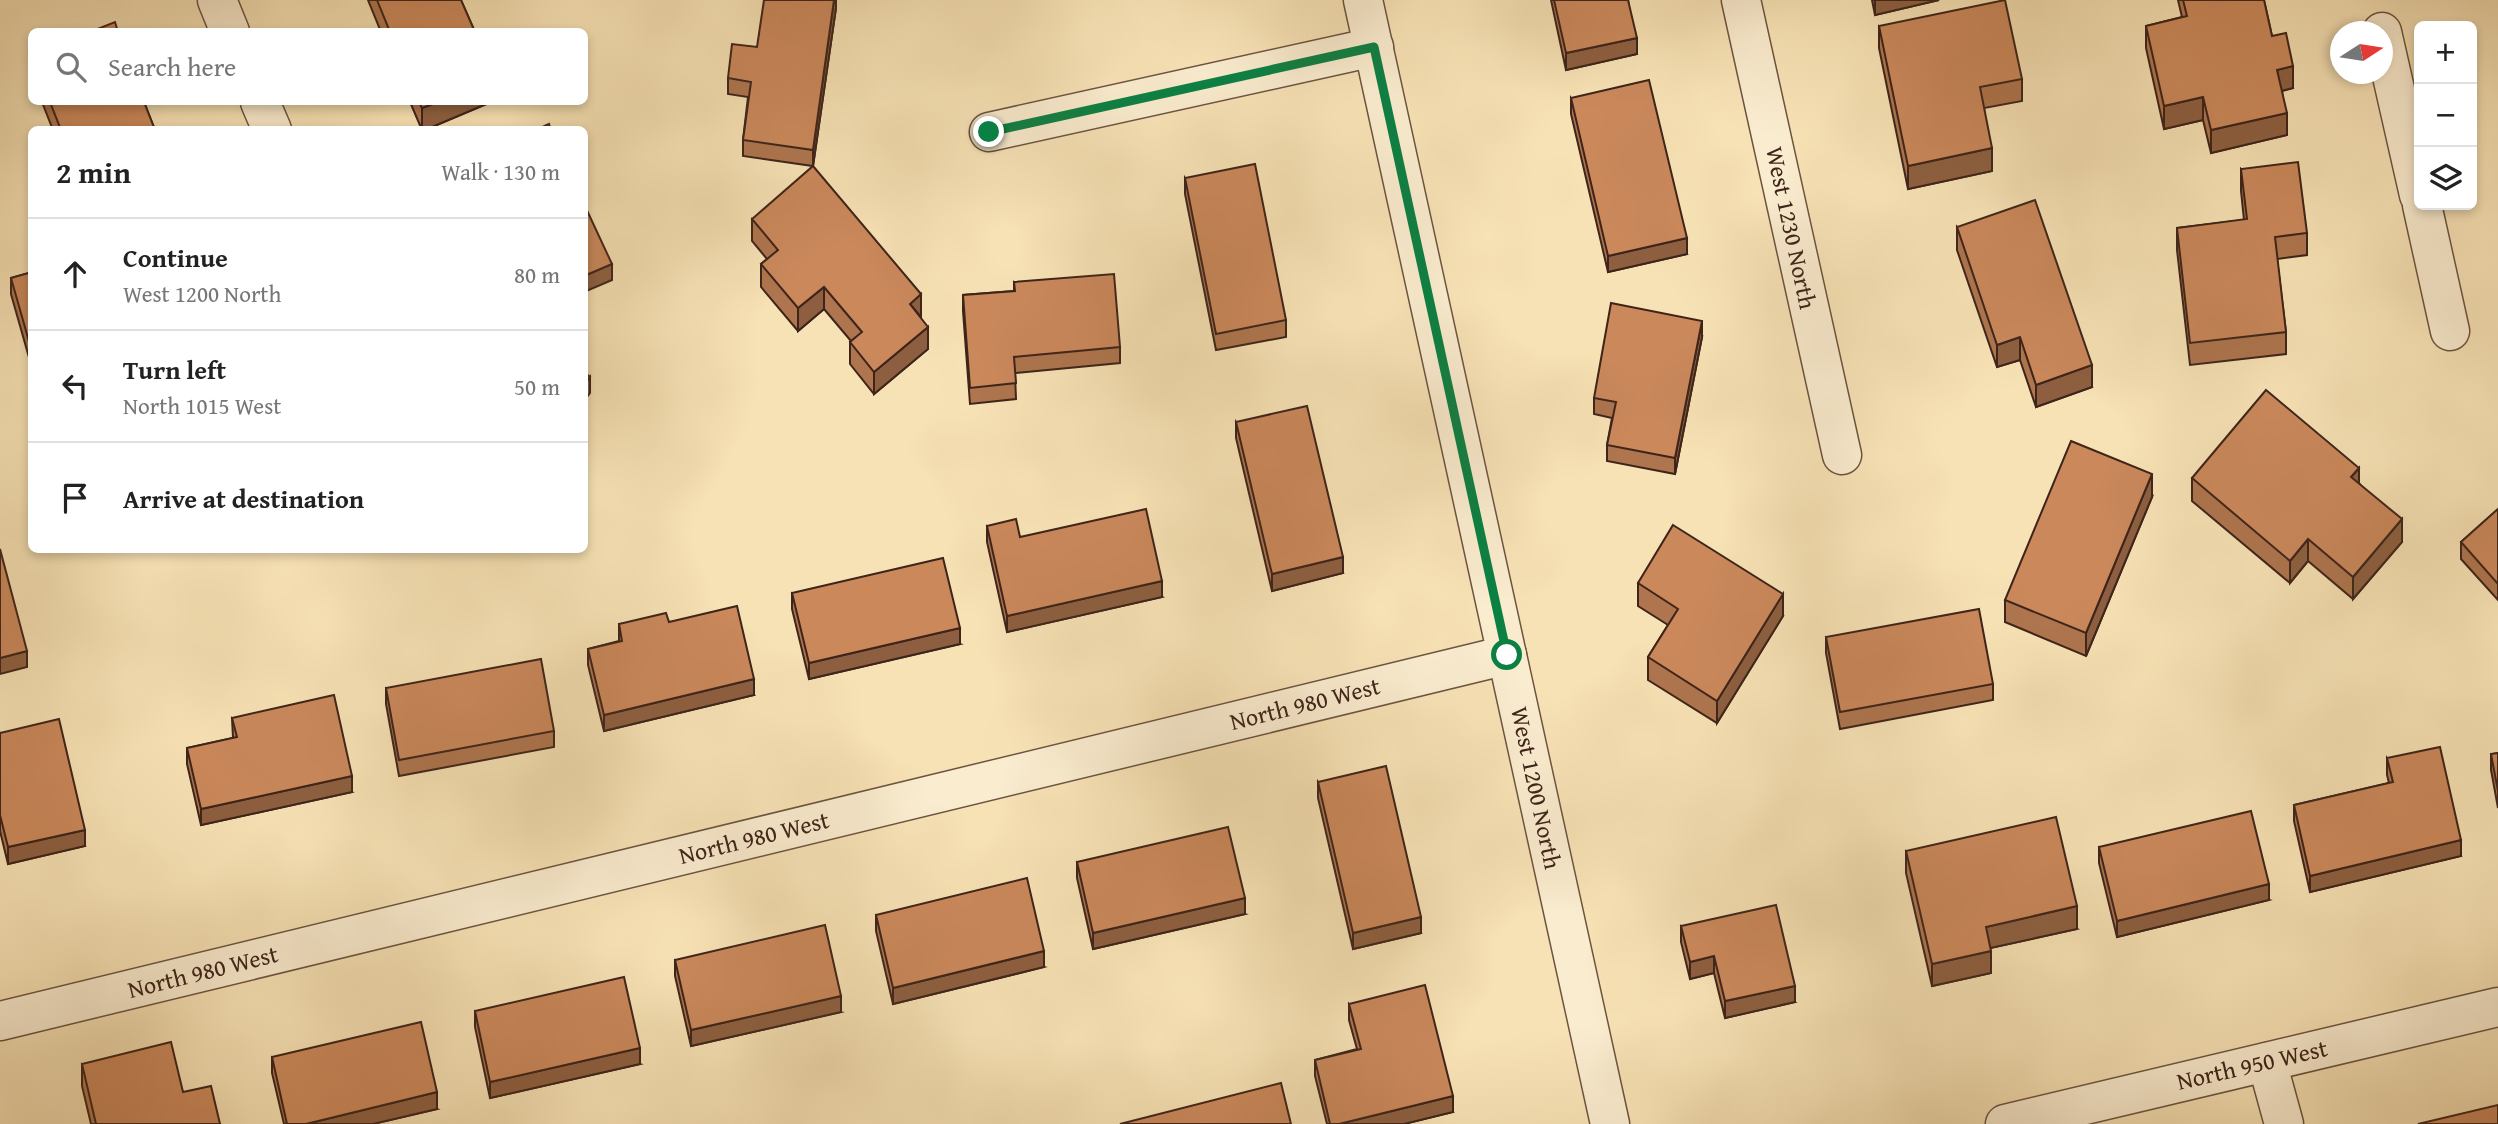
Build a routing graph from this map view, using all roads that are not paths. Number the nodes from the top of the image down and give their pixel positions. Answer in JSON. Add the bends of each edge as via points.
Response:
{"nodes":[{"id":1,"x":217,"y":0,"type":"edge"},
{"id":2,"x":1363,"y":0,"type":"edge"},
{"id":3,"x":1741,"y":0,"type":"edge"},
{"id":4,"x":2375,"y":0,"type":"edge"},
{"id":5,"x":2380,"y":21,"type":"edge"},
{"id":6,"x":228,"y":28,"type":"edge"},
{"id":7,"x":1374,"y":47,"type":"junction"},
{"id":8,"x":2393,"y":80,"type":"edge"},
{"id":9,"x":261,"y":105,"type":"edge"},
{"id":10,"x":270,"y":126,"type":"edge"},
{"id":11,"x":989,"y":132,"type":"dead end"},
{"id":12,"x":2414,"y":173,"type":"edge"},
{"id":13,"x":2422,"y":210,"type":"edge"},
{"id":14,"x":2450,"y":331,"type":"dead end"},
{"id":15,"x":1842,"y":455,"type":"dead end"},
{"id":16,"x":1507,"y":655,"type":"junction"},
{"id":17,"x":2498,"y":1007,"type":"edge"},
{"id":18,"x":0,"y":1021,"type":"edge"},
{"id":19,"x":2267,"y":1062,"type":"junction"},
{"id":20,"x":1610,"y":1124,"type":"edge"},
{"id":21,"x":2005,"y":1124,"type":"edge"},
{"id":22,"x":2284,"y":1124,"type":"edge"}],
"edges":[{"from":1,"to":6,"type":"street"},
{"from":2,"to":7,"type":"street","name":"West 1200 North"},
{"from":3,"to":15,"type":"street","name":"West 1230 North"},
{"from":4,"to":5,"type":"street"},
{"from":7,"to":11,"type":"street"},
{"from":7,"to":16,"type":"street","name":"West 1200 North"},
{"from":8,"to":12,"type":"street"},
{"from":9,"to":10,"type":"street"},
{"from":13,"to":14,"type":"street"},
{"from":16,"to":18,"type":"street","name":"North 980 West"},
{"from":16,"to":20,"type":"street","name":"West 1200 North"},
{"from":17,"to":19,"type":"street","name":"North 950 West"},
{"from":19,"to":21,"type":"street","name":"North 950 West"},
{"from":19,"to":22,"type":"street"}]}
